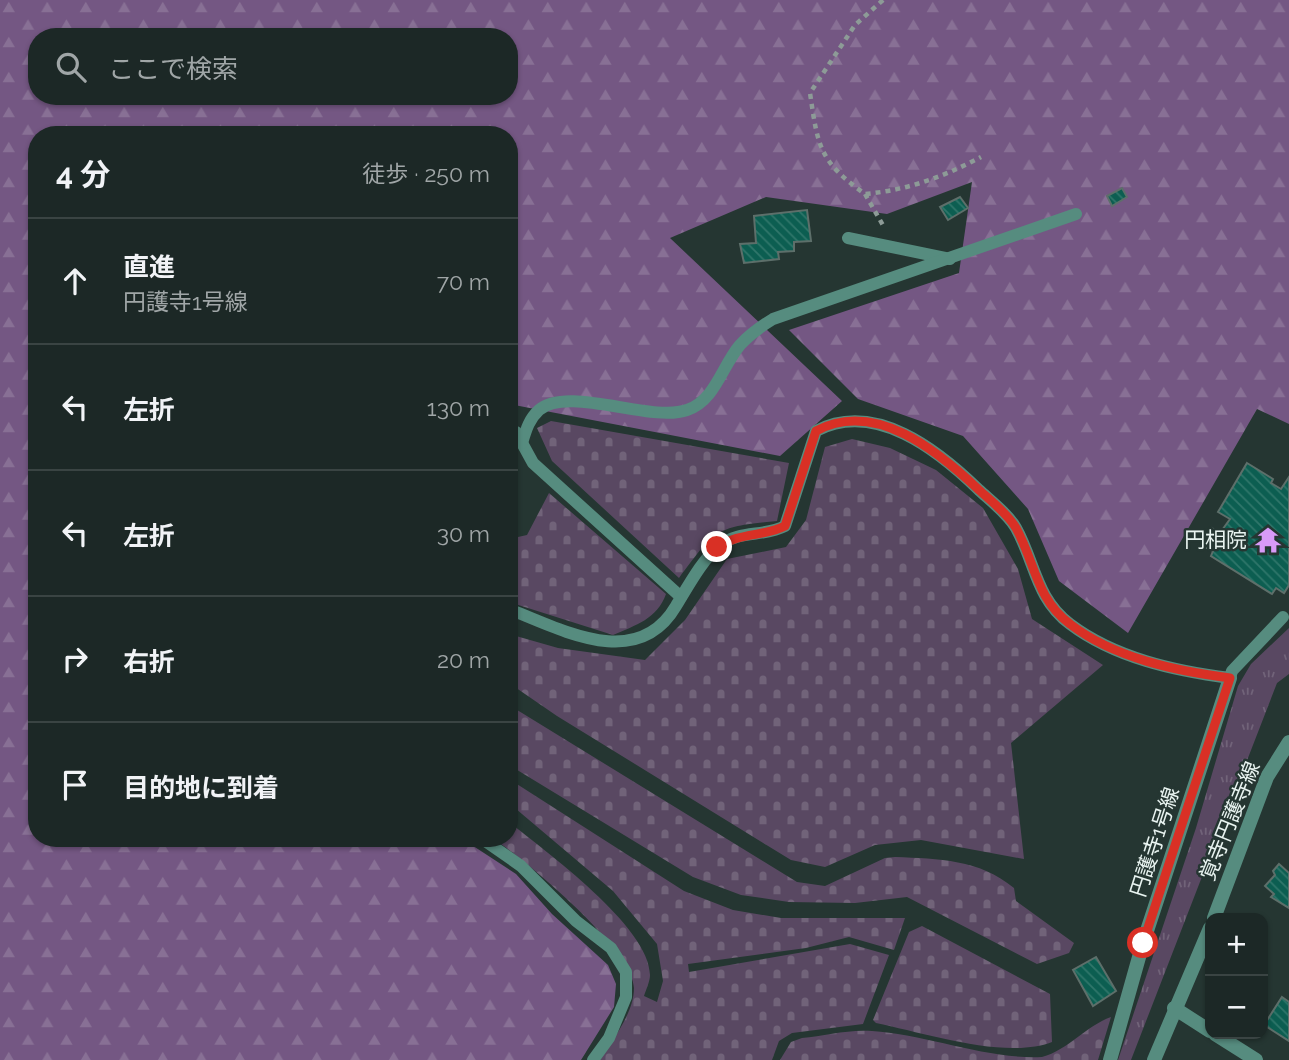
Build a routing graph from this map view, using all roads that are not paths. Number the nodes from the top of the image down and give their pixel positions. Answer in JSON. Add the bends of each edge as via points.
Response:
{"nodes":[{"id":1,"x":1076,"y":214,"type":"dead end"},
{"id":2,"x":848,"y":237,"type":"dead end"},
{"id":3,"x":950,"y":259,"type":"junction"},
{"id":4,"x":518,"y":436,"type":"edge"},
{"id":5,"x":522,"y":443,"type":"junction"},
{"id":6,"x":681,"y":597,"type":"junction"},
{"id":7,"x":518,"y":612,"type":"edge"},
{"id":8,"x":1283,"y":617,"type":"dead end"},
{"id":9,"x":1230,"y":678,"type":"junction"},
{"id":10,"x":1289,"y":742,"type":"edge"},
{"id":11,"x":494,"y":847,"type":"edge"},
{"id":12,"x":1216,"y":913,"type":"edge"},
{"id":13,"x":1205,"y":939,"type":"edge"},
{"id":14,"x":1174,"y":1008,"type":"junction"},
{"id":15,"x":1205,"y":1028,"type":"edge"},
{"id":16,"x":1223,"y":1039,"type":"edge"},
{"id":17,"x":593,"y":1060,"type":"edge"},
{"id":18,"x":1110,"y":1060,"type":"edge"},
{"id":19,"x":1154,"y":1060,"type":"edge"},
{"id":20,"x":1256,"y":1060,"type":"edge"}],
"edges":[{"from":1,"to":3,"type":"lane"},
{"from":2,"to":3,"type":"lane"},
{"from":3,"to":5,"type":"lane","via":[[773,319],[738,347],[705,401],[687,411],[555,404],[541,408],[529,421]]},
{"from":4,"to":5,"type":"lane"},
{"from":5,"to":6,"type":"lane","via":[[533,463]]},
{"from":6,"to":7,"type":"lane","via":[[664,626],[639,640],[614,643]]},
{"from":6,"to":9,"type":"lane","via":[[717,547],[734,536],[785,526],[816,431],[832,422],[850,420],[889,426],[958,470],[1015,526],[1040,591],[1069,624],[1154,664]]},
{"from":8,"to":9,"type":"lane"},
{"from":9,"to":18,"type":"street","name":"円護寺1号線","via":[[1143,943]]},
{"from":10,"to":12,"type":"street","name":"覚寺円護寺線","via":[[1267,777]]},
{"from":11,"to":17,"type":"lane","via":[[611,948],[626,972],[626,997],[609,1038]]},
{"from":13,"to":14,"type":"street"},
{"from":14,"to":15,"type":"street"},
{"from":14,"to":19,"type":"street"},
{"from":16,"to":20,"type":"street"}]}
